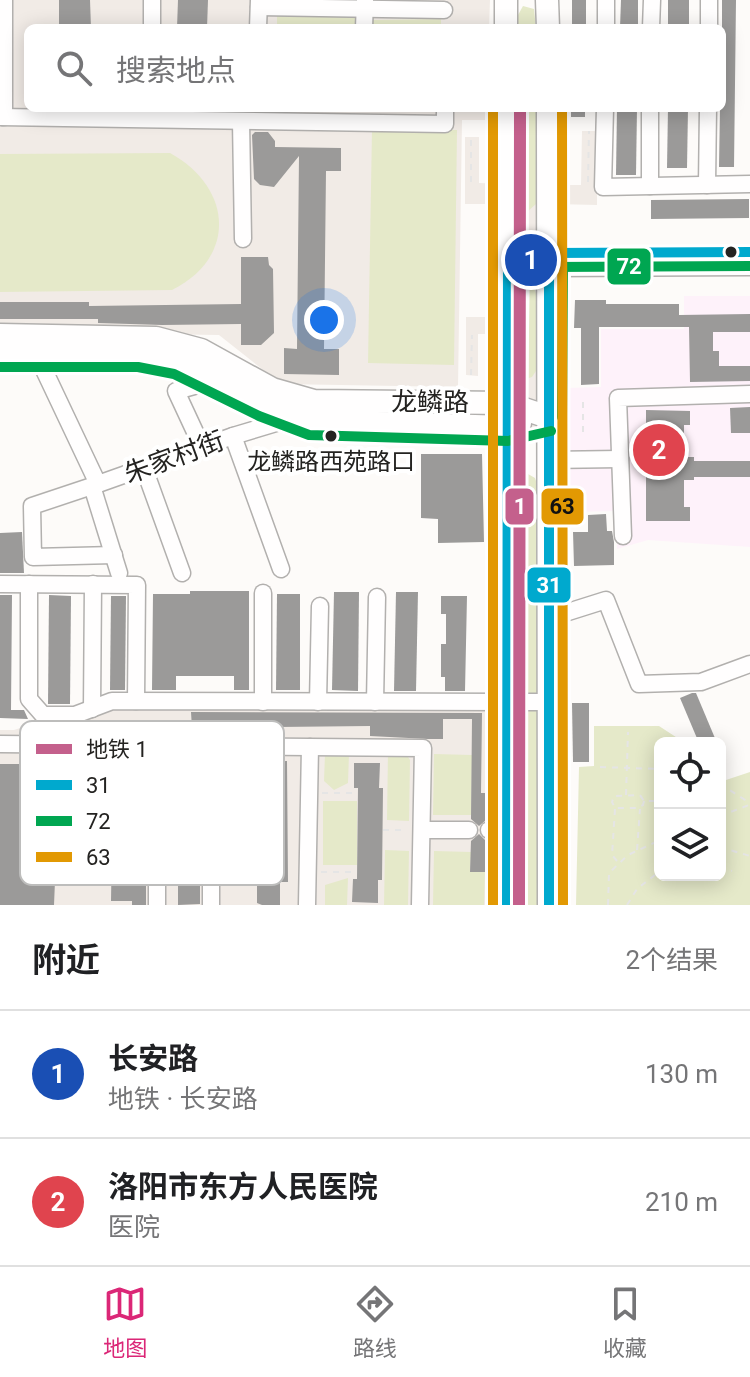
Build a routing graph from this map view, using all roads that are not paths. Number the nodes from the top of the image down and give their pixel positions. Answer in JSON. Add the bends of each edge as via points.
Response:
{"nodes":[{"id":1,"x":4,"y":0,"type":"edge"},
{"id":2,"x":152,"y":0,"type":"edge"},
{"id":3,"x":506,"y":0,"type":"edge"},
{"id":4,"x":547,"y":0,"type":"edge"},
{"id":5,"x":606,"y":0,"type":"edge"},
{"id":6,"x":652,"y":0,"type":"edge"},
{"id":7,"x":709,"y":0,"type":"edge"},
{"id":8,"x":259,"y":4,"type":"edge"},
{"id":9,"x":364,"y":4,"type":"edge"},
{"id":10,"x":444,"y":5,"type":"edge"},
{"id":11,"x":152,"y":24,"type":"edge"},
{"id":12,"x":258,"y":24,"type":"edge"},
{"id":13,"x":506,"y":24,"type":"edge"},
{"id":14,"x":548,"y":24,"type":"edge"},
{"id":15,"x":606,"y":24,"type":"edge"},
{"id":16,"x":651,"y":24,"type":"edge"},
{"id":17,"x":709,"y":24,"type":"edge"},
{"id":18,"x":445,"y":112,"type":"edge"},
{"id":19,"x":507,"y":112,"type":"edge"},
{"id":20,"x":548,"y":112,"type":"edge"},
{"id":21,"x":605,"y":112,"type":"edge"},
{"id":22,"x":650,"y":112,"type":"edge"},
{"id":23,"x":708,"y":112,"type":"edge"},
{"id":24,"x":152,"y":114,"type":"edge"},
{"id":25,"x":362,"y":115,"type":"edge"},
{"id":26,"x":252,"y":116,"type":"edge"},
{"id":27,"x":2,"y":117,"type":"edge"},
{"id":28,"x":750,"y":184,"type":"edge"},
{"id":29,"x":707,"y":185,"type":"junction"},
{"id":30,"x":650,"y":186,"type":"junction"},
{"id":31,"x":243,"y":239,"type":"dead end"},
{"id":32,"x":750,"y":252,"type":"edge"},
{"id":33,"x":508,"y":257,"type":"junction"},
{"id":34,"x":549,"y":259,"type":"junction"},
{"id":35,"x":750,"y":264,"type":"edge"},
{"id":36,"x":0,"y":335,"type":"edge"},
{"id":37,"x":0,"y":353,"type":"edge"},
{"id":38,"x":36,"y":353,"type":"junction"},
{"id":39,"x":219,"y":379,"type":"junction"},
{"id":40,"x":750,"y":394,"type":"edge"},
{"id":41,"x":506,"y":403,"type":"junction"},
{"id":42,"x":296,"y":417,"type":"junction"},
{"id":43,"x":548,"y":417,"type":"junction"},
{"id":44,"x":507,"y":427,"type":"junction"},
{"id":45,"x":233,"y":436,"type":"junction"},
{"id":46,"x":202,"y":447,"type":"junction"},
{"id":47,"x":620,"y":459,"type":"junction"},
{"id":48,"x":548,"y":460,"type":"junction"},
{"id":49,"x":144,"y":468,"type":"junction"},
{"id":50,"x":95,"y":485,"type":"junction"},
{"id":51,"x":623,"y":536,"type":"dead end"},
{"id":52,"x":114,"y":555,"type":"junction"},
{"id":53,"x":281,"y":569,"type":"dead end"},
{"id":54,"x":119,"y":573,"type":"dead end"},
{"id":55,"x":182,"y":573,"type":"dead end"},
{"id":56,"x":0,"y":584,"type":"edge"},
{"id":57,"x":29,"y":584,"type":"junction"},
{"id":58,"x":93,"y":584,"type":"junction"},
{"id":59,"x":263,"y":593,"type":"dead end"},
{"id":60,"x":377,"y":597,"type":"dead end"},
{"id":61,"x":320,"y":606,"type":"dead end"},
{"id":62,"x":549,"y":618,"type":"junction"},
{"id":63,"x":750,"y":664,"type":"edge"},
{"id":64,"x":136,"y":701,"type":"junction"},
{"id":65,"x":263,"y":702,"type":"junction"},
{"id":66,"x":318,"y":702,"type":"junction"},
{"id":67,"x":375,"y":702,"type":"junction"},
{"id":68,"x":549,"y":702,"type":"junction"},
{"id":69,"x":506,"y":703,"type":"junction"},
{"id":70,"x":92,"y":709,"type":"junction"},
{"id":71,"x":0,"y":744,"type":"edge"},
{"id":72,"x":20,"y":744,"type":"edge"},
{"id":73,"x":284,"y":747,"type":"edge"},
{"id":74,"x":310,"y":747,"type":"junction"},
{"id":75,"x":423,"y":830,"type":"junction"},
{"id":76,"x":469,"y":830,"type":"dead end"},
{"id":77,"x":307,"y":905,"type":"edge"},
{"id":78,"x":420,"y":905,"type":"edge"},
{"id":79,"x":507,"y":905,"type":"edge"},
{"id":80,"x":549,"y":905,"type":"edge"}],
"edges":[{"from":1,"to":27,"type":"street"},
{"from":2,"to":11,"type":"street"},
{"from":3,"to":13,"type":"main road"},
{"from":4,"to":14,"type":"main road"},
{"from":5,"to":15,"type":"street"},
{"from":6,"to":16,"type":"street"},
{"from":7,"to":17,"type":"street"},
{"from":8,"to":9,"type":"street"},
{"from":8,"to":12,"type":"street"},
{"from":9,"to":10,"type":"street"},
{"from":18,"to":25,"type":"street","via":[[445,124]]},
{"from":19,"to":33,"type":"main road"},
{"from":20,"to":34,"type":"main road"},
{"from":21,"to":30,"type":"street","via":[[603,187]]},
{"from":22,"to":30,"type":"street"},
{"from":23,"to":29,"type":"street"},
{"from":24,"to":26,"type":"street"},
{"from":24,"to":27,"type":"street"},
{"from":25,"to":26,"type":"street"},
{"from":26,"to":31,"type":"street"},
{"from":28,"to":29,"type":"street"},
{"from":29,"to":30,"type":"street"},
{"from":32,"to":34,"type":"main road"},
{"from":33,"to":34,"type":"main road"},
{"from":33,"to":41,"type":"main road"},
{"from":34,"to":35,"type":"main road"},
{"from":34,"to":43,"type":"main road"},
{"from":36,"to":41,"type":"main road","name":"龙鳞路","via":[[175,342],[272,389],[314,401]]},
{"from":37,"to":38,"type":"main road","name":"龙鳞路"},
{"from":38,"to":39,"type":"main road","name":"龙鳞路","via":[[139,353],[178,361]]},
{"from":38,"to":50,"type":"street","name":"朱家村街"},
{"from":39,"to":42,"type":"main road","name":"龙鳞路"},
{"from":39,"to":46,"type":"street","via":[[176,391]]},
{"from":40,"to":47,"type":"street","via":[[618,398]]},
{"from":41,"to":43,"type":"main road","name":"龙鳞路"},
{"from":41,"to":44,"type":"main road"},
{"from":42,"to":44,"type":"main road","name":"龙鳞路"},
{"from":42,"to":45,"type":"street","name":"朱家村街"},
{"from":43,"to":44,"type":"main road","name":"龙鳞路"},
{"from":43,"to":48,"type":"main road"},
{"from":44,"to":69,"type":"main road"},
{"from":45,"to":46,"type":"street","name":"朱家村街"},
{"from":45,"to":53,"type":"street"},
{"from":46,"to":49,"type":"street","name":"朱家村街"},
{"from":47,"to":48,"type":"street"},
{"from":47,"to":51,"type":"street"},
{"from":48,"to":62,"type":"main road"},
{"from":49,"to":50,"type":"street","name":"朱家村街"},
{"from":49,"to":55,"type":"street"},
{"from":50,"to":52,"type":"street"},
{"from":50,"to":52,"type":"street","via":[[32,506],[33,557]]},
{"from":52,"to":54,"type":"street"},
{"from":56,"to":57,"type":"street"},
{"from":57,"to":58,"type":"street"},
{"from":57,"to":70,"type":"street","via":[[29,699],[43,715]]},
{"from":58,"to":64,"type":"street","via":[[137,585]]},
{"from":58,"to":70,"type":"street"},
{"from":59,"to":65,"type":"street"},
{"from":60,"to":67,"type":"street"},
{"from":61,"to":66,"type":"street"},
{"from":62,"to":63,"type":"street","via":[[606,600],[639,684],[701,682]]},
{"from":62,"to":68,"type":"main road"},
{"from":64,"to":65,"type":"street"},
{"from":64,"to":70,"type":"street","via":[[112,701]]},
{"from":65,"to":66,"type":"street"},
{"from":66,"to":67,"type":"street"},
{"from":67,"to":69,"type":"street"},
{"from":68,"to":69,"type":"street"},
{"from":68,"to":80,"type":"main road"},
{"from":69,"to":79,"type":"main road","via":[[498,830]]},
{"from":71,"to":72,"type":"street"},
{"from":73,"to":74,"type":"street"},
{"from":74,"to":75,"type":"street","via":[[423,748]]},
{"from":74,"to":77,"type":"street"},
{"from":75,"to":76,"type":"street"},
{"from":75,"to":78,"type":"street"}]}
